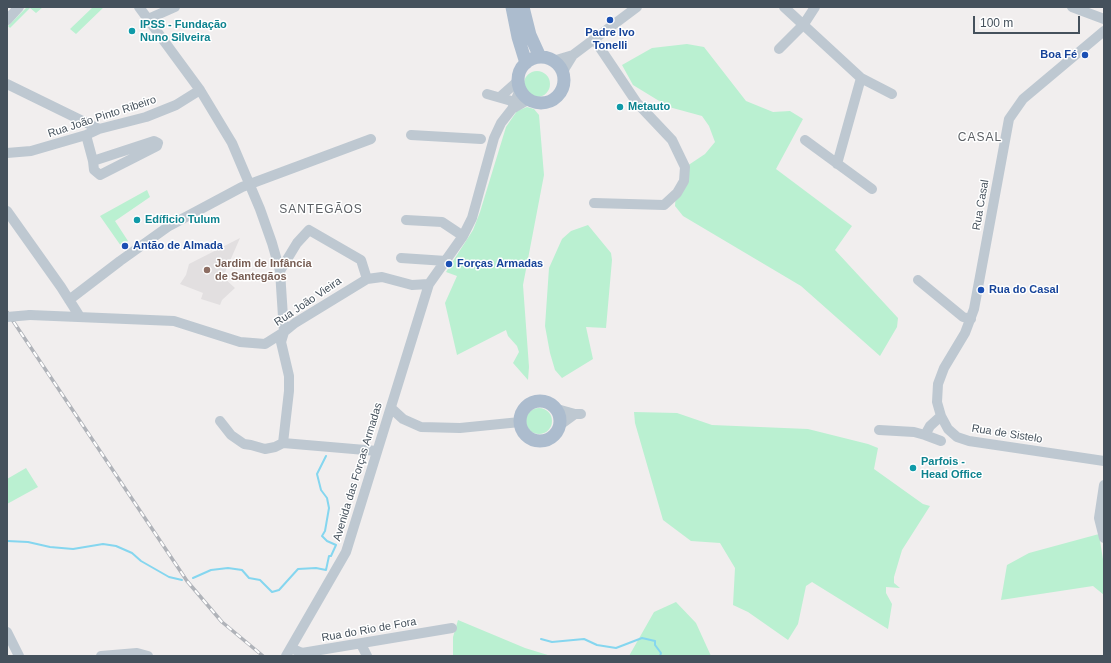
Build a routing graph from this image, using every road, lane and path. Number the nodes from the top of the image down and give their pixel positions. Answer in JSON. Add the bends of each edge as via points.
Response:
{"nodes":[{"id":1,"x":19,"y":7,"type":"edge"},
{"id":2,"x":139,"y":7,"type":"edge"},
{"id":3,"x":175,"y":7,"type":"edge"},
{"id":4,"x":512,"y":7,"type":"edge"},
{"id":5,"x":523,"y":7,"type":"edge"},
{"id":6,"x":637,"y":7,"type":"edge"},
{"id":7,"x":784,"y":7,"type":"edge"},
{"id":8,"x":815,"y":7,"type":"edge"},
{"id":9,"x":1072,"y":7,"type":"edge"},
{"id":10,"x":7,"y":20,"type":"edge"},
{"id":11,"x":148,"y":20,"type":"junction"},
{"id":12,"x":1104,"y":20,"type":"edge"},
{"id":13,"x":804,"y":24,"type":"junction"},
{"id":14,"x":1104,"y":31,"type":"edge"},
{"id":15,"x":594,"y":39,"type":"junction"},
{"id":16,"x":779,"y":49,"type":"dead end"},
{"id":17,"x":573,"y":55,"type":"junction"},
{"id":18,"x":540,"y":57,"type":"junction"},
{"id":19,"x":553,"y":61,"type":"junction"},
{"id":20,"x":526,"y":63,"type":"junction"},
{"id":21,"x":563,"y":74,"type":"junction"},
{"id":22,"x":861,"y":78,"type":"junction"},
{"id":23,"x":7,"y":84,"type":"edge"},
{"id":24,"x":519,"y":85,"type":"junction"},
{"id":25,"x":200,"y":90,"type":"junction"},
{"id":26,"x":487,"y":94,"type":"dead end"},
{"id":27,"x":892,"y":94,"type":"dead end"},
{"id":28,"x":500,"y":97,"type":"junction"},
{"id":29,"x":531,"y":101,"type":"junction"},
{"id":30,"x":513,"y":106,"type":"junction"},
{"id":31,"x":501,"y":122,"type":"junction"},
{"id":32,"x":99,"y":128,"type":"junction"},
{"id":33,"x":411,"y":135,"type":"dead end"},
{"id":34,"x":86,"y":136,"type":"junction"},
{"id":35,"x":371,"y":138,"type":"dead end"},
{"id":36,"x":481,"y":138,"type":"junction"},
{"id":37,"x":805,"y":140,"type":"dead end"},
{"id":38,"x":490,"y":151,"type":"junction"},
{"id":39,"x":7,"y":153,"type":"edge"},
{"id":40,"x":93,"y":161,"type":"junction"},
{"id":41,"x":837,"y":164,"type":"junction"},
{"id":42,"x":249,"y":184,"type":"junction"},
{"id":43,"x":872,"y":189,"type":"dead end"},
{"id":44,"x":594,"y":203,"type":"dead end"},
{"id":45,"x":7,"y":211,"type":"edge"},
{"id":46,"x":406,"y":220,"type":"dead end"},
{"id":47,"x":463,"y":236,"type":"junction"},
{"id":48,"x":401,"y":258,"type":"dead end"},
{"id":49,"x":446,"y":261,"type":"junction"},
{"id":50,"x":280,"y":271,"type":"junction"},
{"id":51,"x":367,"y":279,"type":"junction"},
{"id":52,"x":918,"y":280,"type":"dead end"},
{"id":53,"x":429,"y":284,"type":"junction"},
{"id":54,"x":69,"y":300,"type":"junction"},
{"id":55,"x":7,"y":317,"type":"edge"},
{"id":56,"x":80,"y":317,"type":"junction"},
{"id":57,"x":971,"y":319,"type":"junction"},
{"id":58,"x":284,"y":332,"type":"junction"},
{"id":59,"x":391,"y":408,"type":"junction"},
{"id":60,"x":557,"y":409,"type":"junction"},
{"id":61,"x":941,"y":416,"type":"junction"},
{"id":62,"x":220,"y":421,"type":"dead end"},
{"id":63,"x":520,"y":422,"type":"junction"},
{"id":64,"x":560,"y":425,"type":"junction"},
{"id":65,"x":879,"y":430,"type":"dead end"},
{"id":66,"x":925,"y":435,"type":"junction"},
{"id":67,"x":941,"y":441,"type":"dead end"},
{"id":68,"x":283,"y":443,"type":"junction"},
{"id":69,"x":377,"y":451,"type":"junction"},
{"id":70,"x":1104,"y":461,"type":"edge"},
{"id":71,"x":1104,"y":485,"type":"edge"},
{"id":72,"x":1104,"y":538,"type":"edge"},
{"id":73,"x":452,"y":628,"type":"dead end"},
{"id":74,"x":7,"y":632,"type":"edge"},
{"id":75,"x":361,"y":644,"type":"junction"},
{"id":76,"x":289,"y":652,"type":"edge"},
{"id":77,"x":19,"y":656,"type":"edge"},
{"id":78,"x":101,"y":656,"type":"edge"},
{"id":79,"x":148,"y":656,"type":"edge"},
{"id":80,"x":367,"y":656,"type":"edge"}],
"edges":[{"from":1,"to":10,"type":"street"},
{"from":2,"to":11,"type":"street"},
{"from":3,"to":11,"type":"street"},
{"from":4,"to":20,"type":"main road"},
{"from":5,"to":18,"type":"main road","via":[[530,35]]},
{"from":6,"to":15,"type":"street"},
{"from":7,"to":13,"type":"street"},
{"from":8,"to":13,"type":"street"},
{"from":9,"to":12,"type":"street"},
{"from":11,"to":25,"type":"street"},
{"from":13,"to":16,"type":"street"},
{"from":13,"to":22,"type":"street"},
{"from":14,"to":57,"type":"street","name":"Rua Casal","via":[[1024,99],[1009,119]]},
{"from":15,"to":17,"type":"street"},
{"from":15,"to":44,"type":"street","via":[[637,103],[672,140],[685,167],[684,181],[677,193],[664,205]]},
{"from":17,"to":19,"type":"street"},
{"from":17,"to":21,"type":"street"},
{"from":18,"to":19,"type":"main road"},
{"from":18,"to":20,"type":"main road"},
{"from":19,"to":21,"type":"main road"},
{"from":20,"to":24,"type":"main road","via":[[521,69]]},
{"from":21,"to":29,"type":"main road","via":[[563,88],[553,100],[546,103]]},
{"from":22,"to":27,"type":"street"},
{"from":22,"to":41,"type":"street"},
{"from":23,"to":32,"type":"street"},
{"from":24,"to":28,"type":"street"},
{"from":24,"to":29,"type":"main road","via":[[525,97]]},
{"from":24,"to":30,"type":"street"},
{"from":25,"to":32,"type":"street","name":"Rua João Pinto Ribeiro","via":[[176,105],[146,117]]},
{"from":25,"to":42,"type":"street","via":[[232,143]]},
{"from":26,"to":28,"type":"street"},
{"from":28,"to":30,"type":"street"},
{"from":29,"to":30,"type":"street"},
{"from":30,"to":31,"type":"street"},
{"from":31,"to":36,"type":"street"},
{"from":31,"to":38,"type":"street"},
{"from":32,"to":34,"type":"street","name":"Rua João Pinto Ribeiro"},
{"from":33,"to":36,"type":"street"},
{"from":34,"to":39,"type":"street","name":"Rua João Pinto Ribeiro","via":[[31,151]]},
{"from":34,"to":40,"type":"street"},
{"from":35,"to":42,"type":"street"},
{"from":36,"to":38,"type":"street"},
{"from":37,"to":41,"type":"street"},
{"from":38,"to":47,"type":"street","via":[[476,208]]},
{"from":40,"to":40,"type":"street","via":[[94,170],[100,175],[157,146],[158,143],[154,141]]},
{"from":41,"to":43,"type":"street"},
{"from":42,"to":50,"type":"street"},
{"from":42,"to":54,"type":"street","via":[[169,226]]},
{"from":45,"to":54,"type":"street"},
{"from":46,"to":47,"type":"street","via":[[442,222]]},
{"from":47,"to":49,"type":"street"},
{"from":48,"to":49,"type":"street"},
{"from":49,"to":53,"type":"street"},
{"from":50,"to":51,"type":"street","via":[[297,243],[309,230],[361,260]]},
{"from":50,"to":58,"type":"street"},
{"from":51,"to":53,"type":"street","name":"Rua João Vieira","via":[[382,277],[419,286]]},
{"from":51,"to":58,"type":"street","name":"Rua João Vieira"},
{"from":52,"to":57,"type":"street","via":[[958,313]]},
{"from":53,"to":59,"type":"street","name":"Avenida das Forças Armadas"},
{"from":54,"to":56,"type":"street"},
{"from":55,"to":56,"type":"street","name":"Rua João Vieira","bridge":true},
{"from":56,"to":58,"type":"street","name":"Rua João Vieira","via":[[174,320],[250,344],[266,344]]},
{"from":57,"to":61,"type":"street","name":"Rua Casal","via":[[938,384],[937,402]]},
{"from":58,"to":68,"type":"street","via":[[281,342],[289,376],[289,391]]},
{"from":59,"to":63,"type":"street","via":[[403,419],[421,427],[460,428]]},
{"from":59,"to":69,"type":"street","name":"Avenida das Forças Armadas"},
{"from":60,"to":63,"type":"main road","via":[[547,402],[536,401],[522,411]]},
{"from":60,"to":64,"type":"main road"},
{"from":60,"to":64,"type":"street","via":[[578,414]]},
{"from":61,"to":66,"type":"street"},
{"from":61,"to":70,"type":"street","name":"Rua de Sistelo","via":[[948,429],[957,437]]},
{"from":62,"to":68,"type":"street","via":[[244,444],[265,450]]},
{"from":63,"to":64,"type":"main road","via":[[525,434],[536,441],[554,436]]},
{"from":65,"to":66,"type":"street"},
{"from":66,"to":67,"type":"street"},
{"from":68,"to":69,"type":"street"},
{"from":69,"to":76,"type":"street","name":"Avenida das Forças Armadas","via":[[346,552]]},
{"from":71,"to":72,"type":"street","via":[[1099,518]]},
{"from":73,"to":75,"type":"street","name":"Rua do Rio de Fora"},
{"from":74,"to":77,"type":"street"},
{"from":75,"to":76,"type":"street","name":"Rua do Rio de Fora","via":[[302,653]]},
{"from":75,"to":80,"type":"street"},
{"from":78,"to":79,"type":"street","via":[[138,653]]}]}
